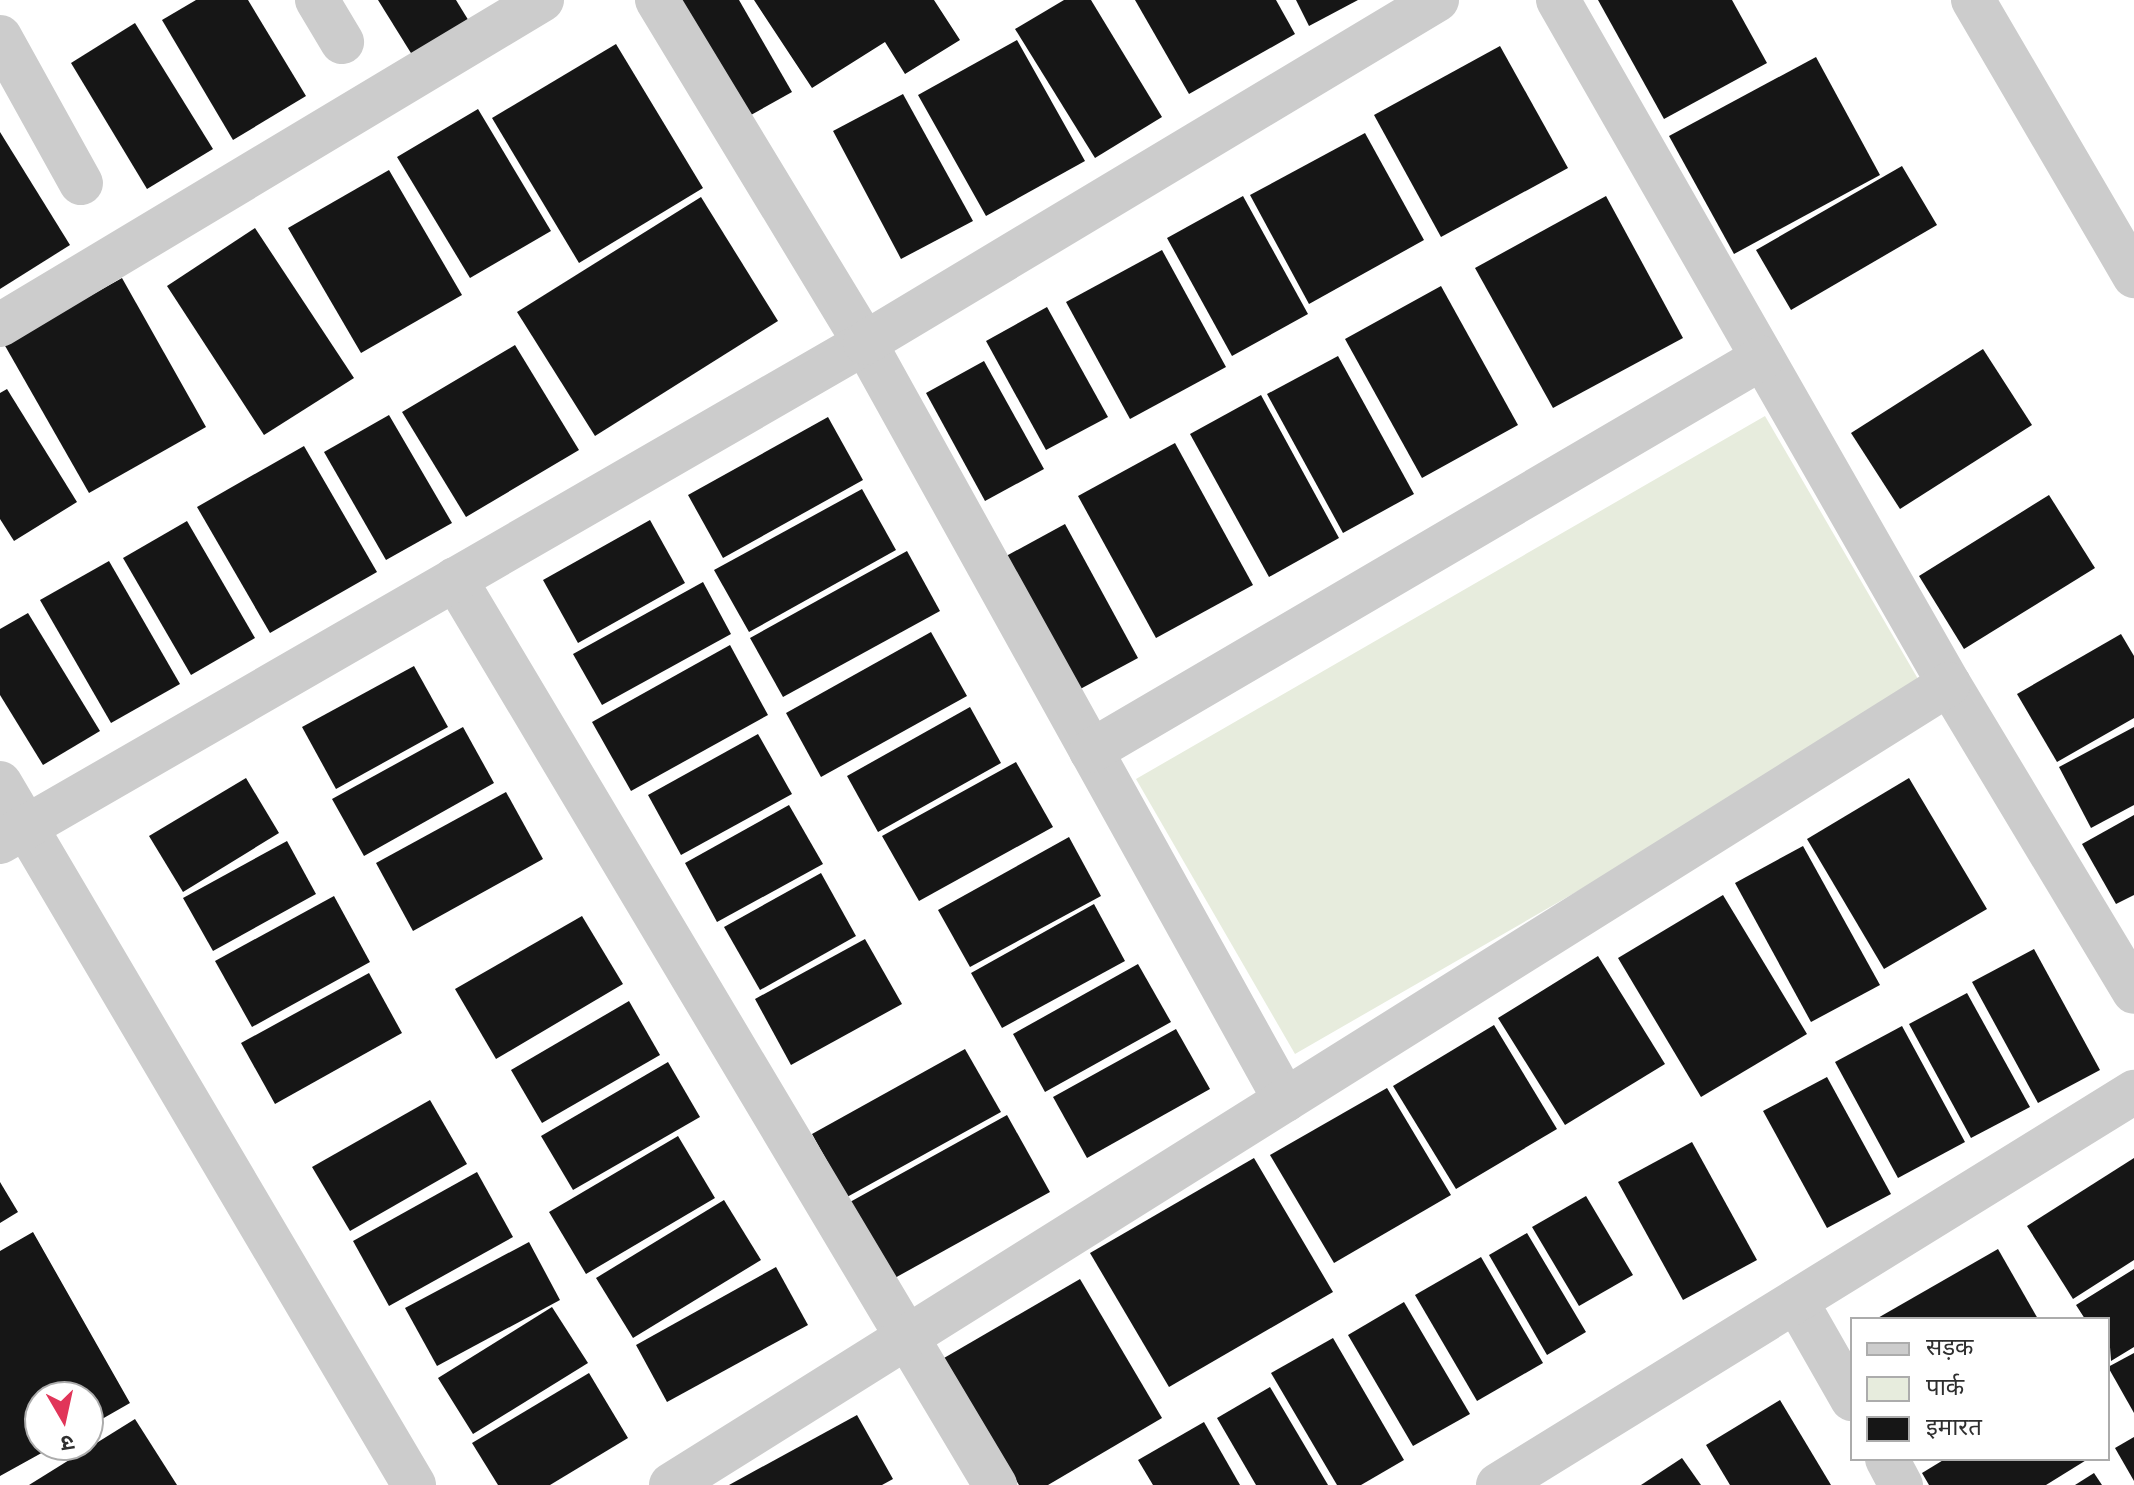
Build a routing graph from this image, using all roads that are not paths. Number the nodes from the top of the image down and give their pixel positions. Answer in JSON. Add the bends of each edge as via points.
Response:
{"nodes":[{"id":1,"x":317,"y":0,"type":"edge"},
{"id":2,"x":542,"y":0,"type":"edge"},
{"id":3,"x":657,"y":0,"type":"edge"},
{"id":4,"x":1437,"y":0,"type":"edge"},
{"id":5,"x":1558,"y":0,"type":"edge"},
{"id":6,"x":1973,"y":0,"type":"edge"},
{"id":7,"x":0,"y":37,"type":"edge"},
{"id":8,"x":342,"y":42,"type":"dead end"},
{"id":9,"x":81,"y":183,"type":"dead end"},
{"id":10,"x":2134,"y":276,"type":"edge"},
{"id":11,"x":0,"y":325,"type":"edge"},
{"id":12,"x":865,"y":343,"type":"junction"},
{"id":13,"x":1762,"y":358,"type":"junction"},
{"id":14,"x":455,"y":579,"type":"junction"},
{"id":15,"x":1949,"y":684,"type":"junction"},
{"id":16,"x":1091,"y":751,"type":"junction"},
{"id":17,"x":0,"y":783,"type":"edge"},
{"id":18,"x":13,"y":834,"type":"edge"},
{"id":19,"x":2134,"y":992,"type":"edge"},
{"id":20,"x":2134,"y":1092,"type":"edge"},
{"id":21,"x":1285,"y":1100,"type":"junction"},
{"id":22,"x":1796,"y":1301,"type":"junction"},
{"id":23,"x":907,"y":1338,"type":"junction"},
{"id":24,"x":1850,"y":1396,"type":"edge"},
{"id":25,"x":1888,"y":1461,"type":"edge"},
{"id":26,"x":414,"y":1485,"type":"edge"},
{"id":27,"x":671,"y":1485,"type":"edge"},
{"id":28,"x":995,"y":1485,"type":"edge"},
{"id":29,"x":1498,"y":1485,"type":"edge"},
{"id":30,"x":1901,"y":1485,"type":"edge"}],
"edges":[{"from":1,"to":8,"type":"street"},
{"from":2,"to":11,"type":"street"},
{"from":3,"to":12,"type":"street"},
{"from":4,"to":12,"type":"street"},
{"from":5,"to":13,"type":"street"},
{"from":6,"to":10,"type":"street"},
{"from":7,"to":9,"type":"street"},
{"from":12,"to":14,"type":"street"},
{"from":12,"to":16,"type":"street"},
{"from":13,"to":15,"type":"street"},
{"from":13,"to":16,"type":"street"},
{"from":14,"to":18,"type":"street"},
{"from":14,"to":23,"type":"street"},
{"from":15,"to":19,"type":"street"},
{"from":15,"to":21,"type":"street"},
{"from":16,"to":21,"type":"street"},
{"from":17,"to":18,"type":"street"},
{"from":18,"to":26,"type":"street"},
{"from":20,"to":22,"type":"street"},
{"from":21,"to":23,"type":"street"},
{"from":22,"to":24,"type":"street"},
{"from":22,"to":29,"type":"street"},
{"from":23,"to":27,"type":"street"},
{"from":23,"to":28,"type":"street"},
{"from":25,"to":30,"type":"street"}]}
